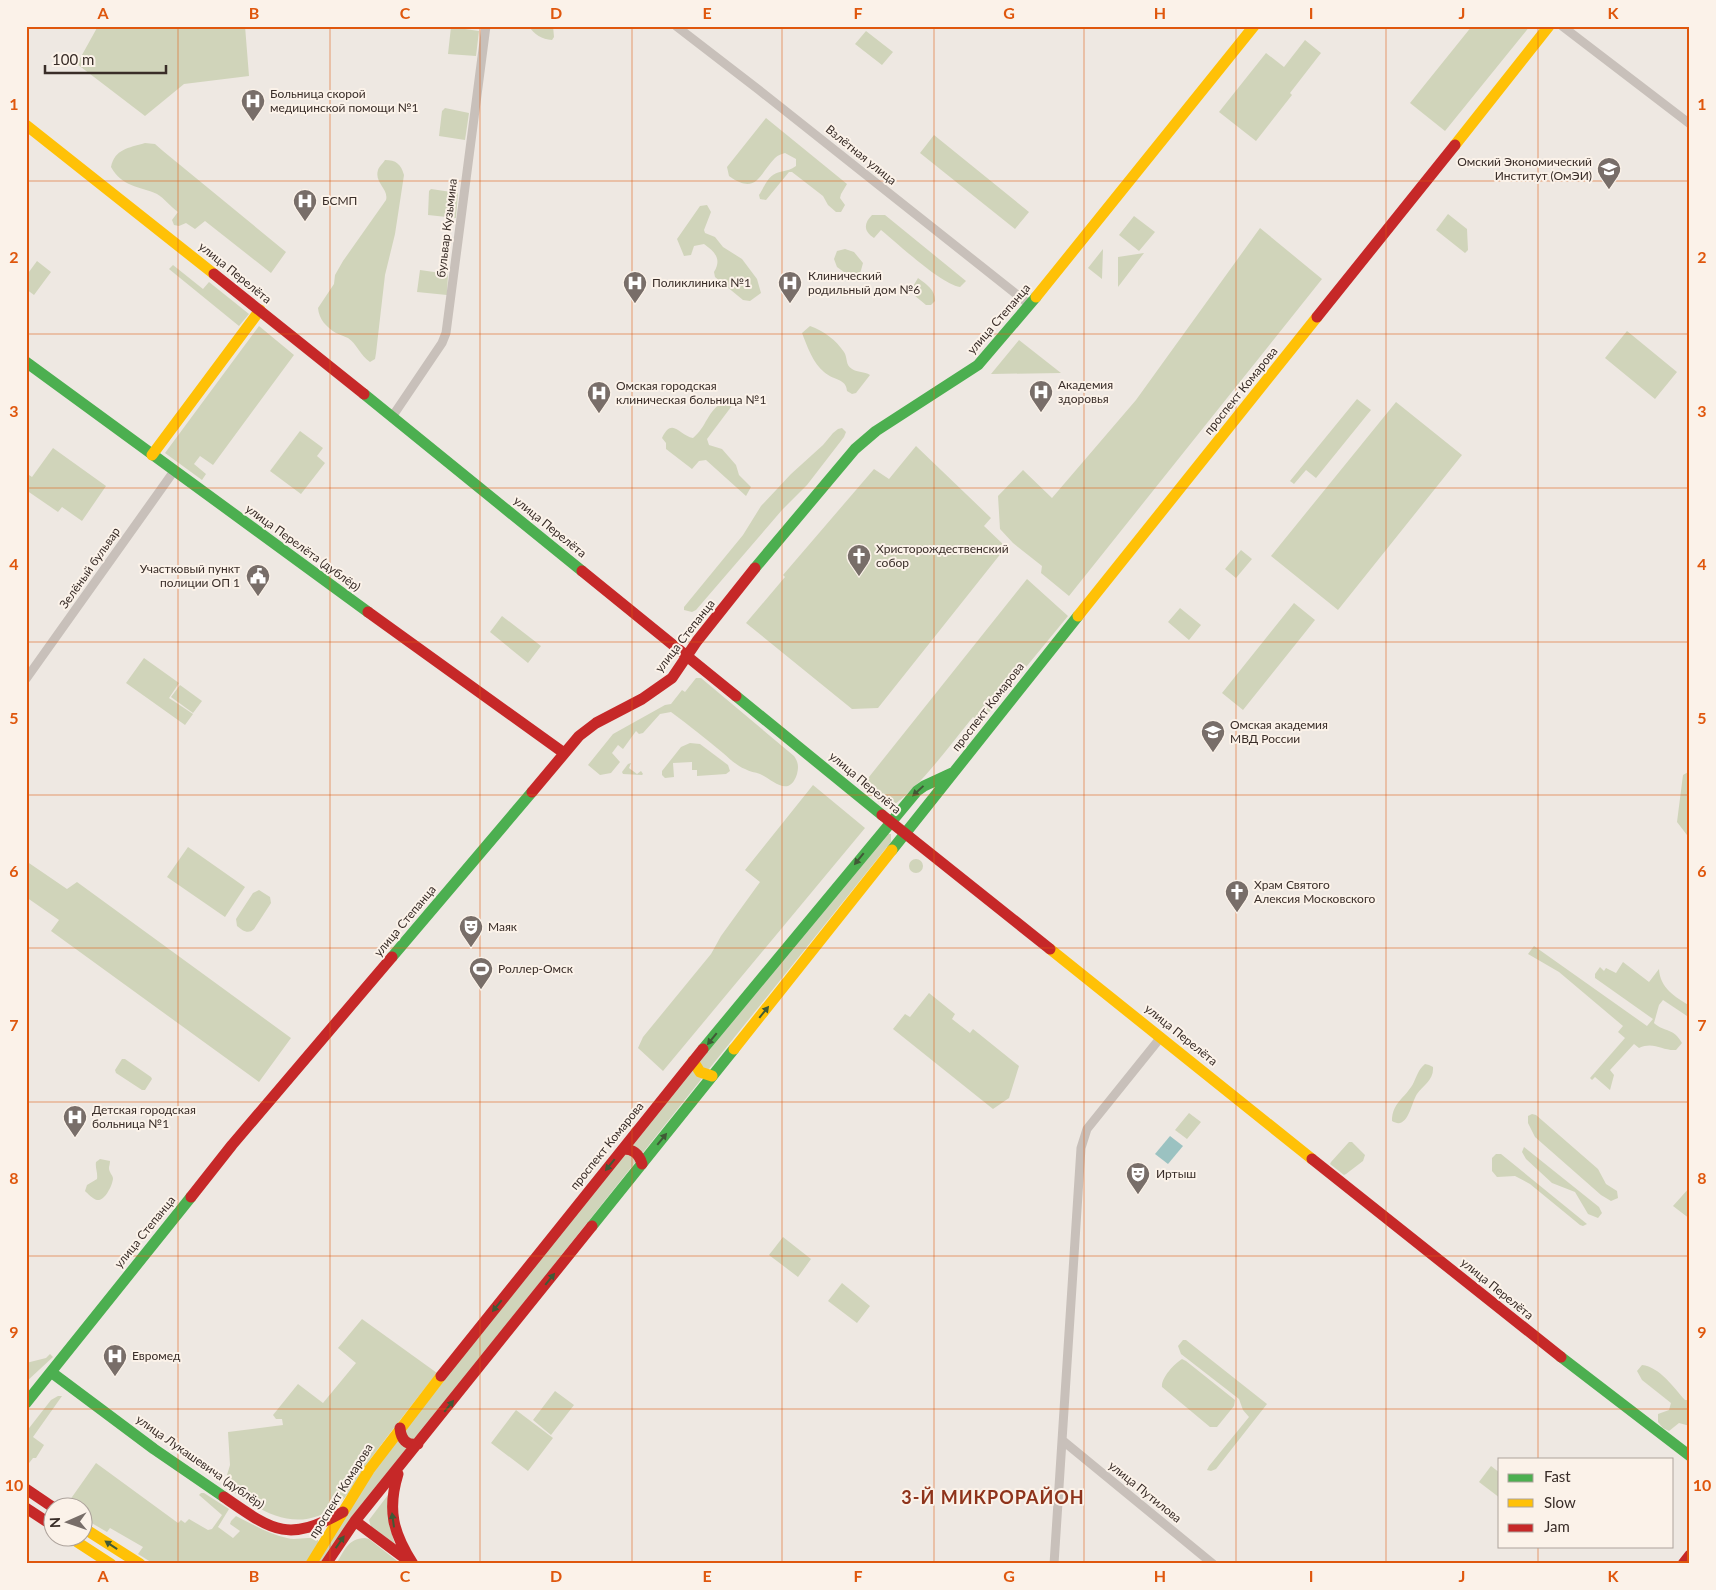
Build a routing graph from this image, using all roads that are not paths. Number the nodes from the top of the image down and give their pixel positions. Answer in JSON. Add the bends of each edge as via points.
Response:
{"nodes":[{"id":1,"x":486,"y":26,"type":"edge"},
{"id":2,"x":676,"y":26,"type":"edge"},
{"id":3,"x":1254,"y":26,"type":"edge"},
{"id":4,"x":1550,"y":26,"type":"edge"},
{"id":5,"x":1562,"y":26,"type":"edge"},
{"id":6,"x":1690,"y":124,"type":"edge"},
{"id":7,"x":26,"y":125,"type":"edge"},
{"id":8,"x":1030,"y":305,"type":"junction"},
{"id":9,"x":260,"y":310,"type":"junction"},
{"id":10,"x":26,"y":362,"type":"edge"},
{"id":11,"x":392,"y":417,"type":"junction"},
{"id":12,"x":152,"y":455,"type":"junction"},
{"id":13,"x":174,"y":471,"type":"junction"},
{"id":14,"x":688,"y":656,"type":"junction"},
{"id":15,"x":26,"y":679,"type":"edge"},
{"id":16,"x":564,"y":753,"type":"junction"},
{"id":17,"x":954,"y":772,"type":"junction"},
{"id":18,"x":890,"y":822,"type":"junction"},
{"id":19,"x":905,"y":834,"type":"junction"},
{"id":20,"x":1161,"y":1037,"type":"junction"},
{"id":21,"x":694,"y":1061,"type":"junction"},
{"id":22,"x":712,"y":1076,"type":"junction"},
{"id":23,"x":623,"y":1149,"type":"junction"},
{"id":24,"x":642,"y":1164,"type":"junction"},
{"id":25,"x":51,"y":1372,"type":"junction"},
{"id":26,"x":26,"y":1403,"type":"edge"},
{"id":27,"x":400,"y":1428,"type":"junction"},
{"id":28,"x":1062,"y":1440,"type":"junction"},
{"id":29,"x":418,"y":1444,"type":"junction"},
{"id":30,"x":1690,"y":1456,"type":"edge"},
{"id":31,"x":401,"y":1466,"type":"junction"},
{"id":32,"x":26,"y":1489,"type":"edge"},
{"id":33,"x":42,"y":1500,"type":"edge"},
{"id":34,"x":26,"y":1508,"type":"edge"},
{"id":35,"x":344,"y":1511,"type":"junction"},
{"id":36,"x":42,"y":1519,"type":"edge"},
{"id":37,"x":355,"y":1521,"type":"junction"},
{"id":38,"x":308,"y":1528,"type":"junction"},
{"id":39,"x":92,"y":1533,"type":"edge"},
{"id":40,"x":326,"y":1541,"type":"junction"},
{"id":41,"x":86,"y":1548,"type":"edge"},
{"id":42,"x":1690,"y":1555,"type":"edge"},
{"id":43,"x":110,"y":1564,"type":"edge"},
{"id":44,"x":140,"y":1564,"type":"edge"},
{"id":45,"x":311,"y":1564,"type":"edge"},
{"id":46,"x":326,"y":1564,"type":"edge"},
{"id":47,"x":413,"y":1564,"type":"edge"},
{"id":48,"x":1054,"y":1564,"type":"edge"},
{"id":49,"x":1213,"y":1564,"type":"edge"},
{"id":50,"x":1683,"y":1564,"type":"edge"}],
"edges":[{"from":1,"to":11,"type":"street","name":"бульвар Кузьмина","via":[[446,333]]},
{"from":2,"to":8,"type":"street","name":"Взлётная улица"},
{"from":3,"to":8,"type":"main road","name":"улица Степанца"},
{"from":4,"to":17,"type":"main road","name":"проспект Комарова"},
{"from":5,"to":6,"type":"street"},
{"from":7,"to":9,"type":"main road","name":"улица Перелёта"},
{"from":8,"to":14,"type":"main road","name":"улица Степанца","via":[[978,365],[876,431],[855,449],[752,572]]},
{"from":9,"to":11,"type":"main road","name":"улица Перелёта"},
{"from":9,"to":12,"type":"main road"},
{"from":10,"to":12,"type":"main road","name":"улица Перелёта (дублёр)"},
{"from":11,"to":14,"type":"main road","name":"улица Перелёта"},
{"from":12,"to":13,"type":"main road","name":"улица Перелёта (дублёр)"},
{"from":13,"to":15,"type":"street","name":"Зелёный бульвар"},
{"from":13,"to":16,"type":"main road","name":"улица Перелёта (дублёр)"},
{"from":14,"to":16,"type":"main road","name":"улица Степанца","via":[[660,688],[596,723]]},
{"from":14,"to":18,"type":"main road","name":"улица Перелёта"},
{"from":16,"to":25,"type":"main road","name":"улица Степанца","via":[[232,1145]]},
{"from":17,"to":18,"type":"main road","name":"проспект Комарова","one_way":true,"via":[[924,786]]},
{"from":17,"to":19,"type":"main road","name":"проспект Комарова"},
{"from":18,"to":19,"type":"main road","name":"улица Перелёта"},
{"from":18,"to":21,"type":"main road","name":"проспект Комарова","one_way":true},
{"from":19,"to":20,"type":"main road","name":"улица Перелёта"},
{"from":22,"to":19,"type":"main road","name":"проспект Комарова","one_way":true},
{"from":20,"to":28,"type":"street","via":[[1087,1129],[1082,1143]]},
{"from":20,"to":30,"type":"main road","name":"улица Перелёта","via":[[1526,1330]]},
{"from":21,"to":22,"type":"main road","via":[[697,1070]]},
{"from":21,"to":23,"type":"main road","name":"проспект Комарова"},
{"from":24,"to":22,"type":"main road","name":"проспект Комарова","one_way":true},
{"from":23,"to":24,"type":"main road","via":[[633,1150]]},
{"from":23,"to":27,"type":"main road","name":"проспект Комарова","one_way":true},
{"from":29,"to":24,"type":"main road","name":"проспект Комарова","one_way":true},
{"from":25,"to":26,"type":"main road","name":"улица Степанца"},
{"from":25,"to":38,"type":"main road","name":"улица Лукашевича (дублёр)","via":[[245,1511],[283,1530]]},
{"from":27,"to":29,"type":"main road","via":[[402,1440],[412,1446]]},
{"from":27,"to":35,"type":"main road","name":"проспект Комарова"},
{"from":28,"to":48,"type":"street"},
{"from":28,"to":49,"type":"street","name":"улица Путилова"},
{"from":29,"to":31,"type":"main road","name":"проспект Комарова"},
{"from":31,"to":37,"type":"main road","name":"проспект Комарова"},
{"from":47,"to":31,"type":"main road","one_way":true,"via":[[394,1527],[391,1506]]},
{"from":32,"to":33,"type":"main road"},
{"from":34,"to":36,"type":"main road"},
{"from":35,"to":38,"type":"main road","name":"улица Лукашевича (дублёр)"},
{"from":35,"to":40,"type":"main road","name":"проспект Комарова"},
{"from":46,"to":37,"type":"main road","name":"проспект Комарова","one_way":true},
{"from":37,"to":47,"type":"main road"},
{"from":38,"to":40,"type":"main road","via":[[320,1532]]},
{"from":44,"to":39,"type":"main road","one_way":true},
{"from":40,"to":45,"type":"main road","name":"проспект Комарова"},
{"from":41,"to":43,"type":"main road"},
{"from":42,"to":50,"type":"main road"}]}
